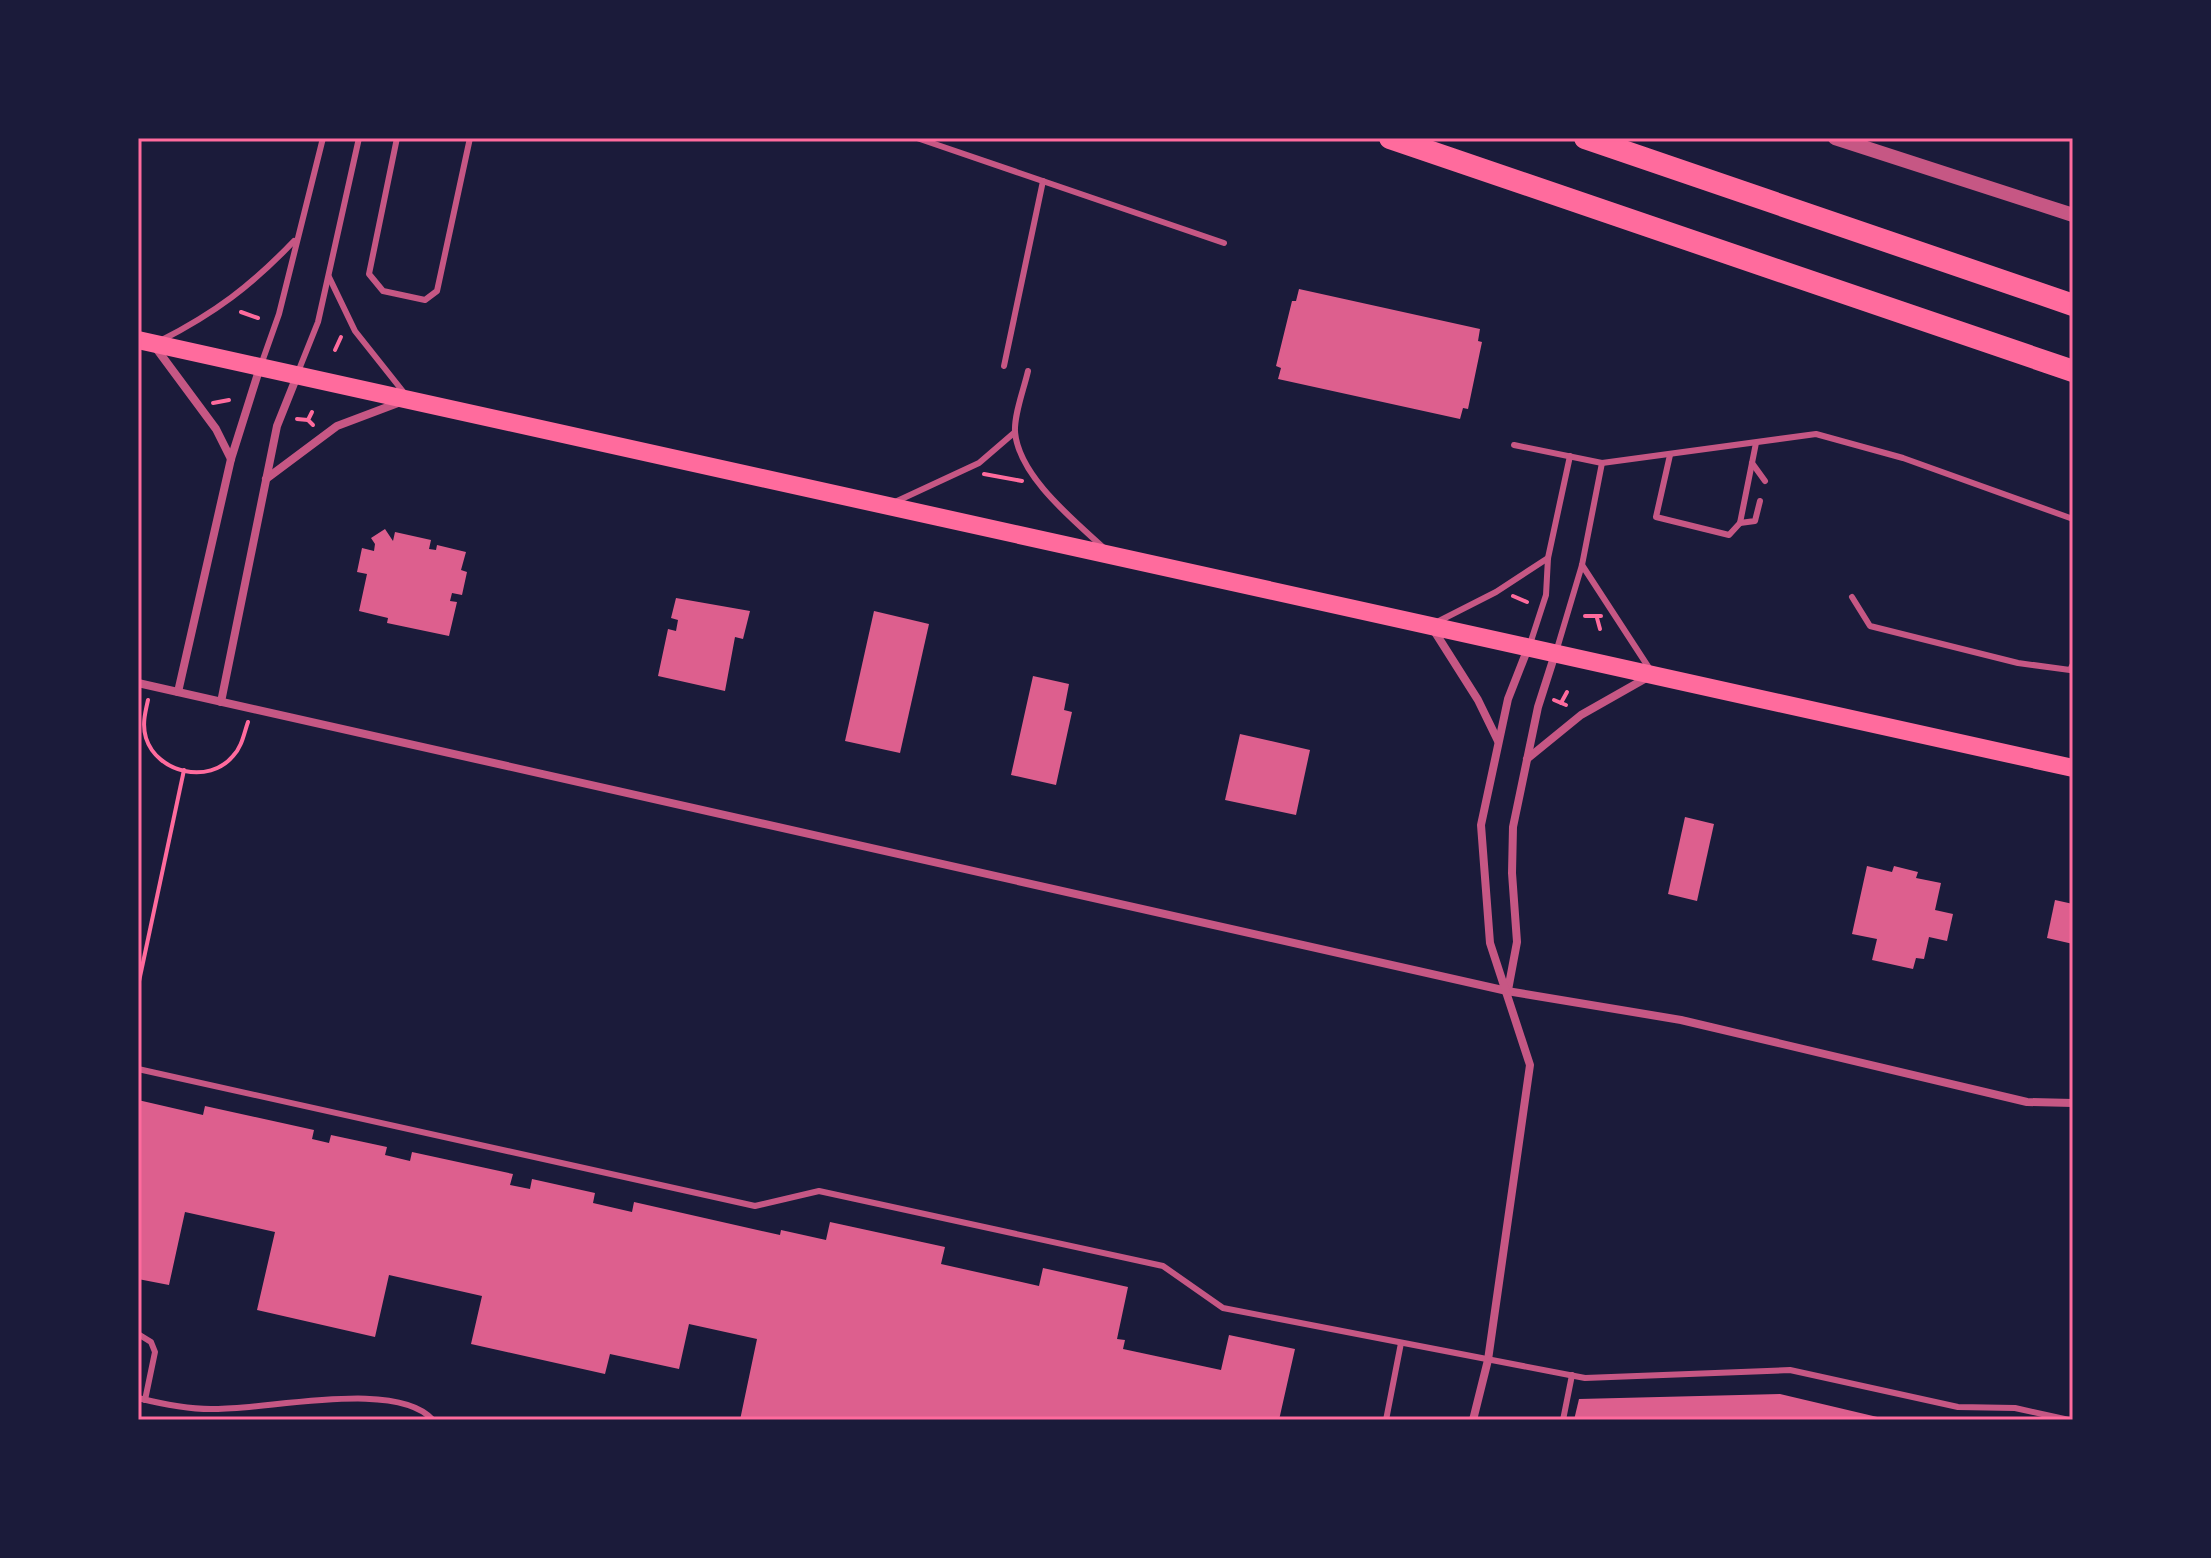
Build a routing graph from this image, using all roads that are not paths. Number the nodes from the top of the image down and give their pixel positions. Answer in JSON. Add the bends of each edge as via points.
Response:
{"nodes":[{"id":1,"x":323,"y":138,"type":"edge"},
{"id":2,"x":359,"y":138,"type":"edge"},
{"id":3,"x":397,"y":138,"type":"edge"},
{"id":4,"x":470,"y":138,"type":"edge"},
{"id":5,"x":917,"y":138,"type":"edge"},
{"id":6,"x":1390,"y":138,"type":"edge"},
{"id":7,"x":1585,"y":138,"type":"edge"},
{"id":8,"x":1835,"y":138,"type":"edge"},
{"id":9,"x":1043,"y":181,"type":"junction"},
{"id":10,"x":2073,"y":215,"type":"edge"},
{"id":11,"x":296,"y":239,"type":"junction"},
{"id":12,"x":1224,"y":243,"type":"dead end"},
{"id":13,"x":328,"y":275,"type":"junction"},
{"id":14,"x":2073,"y":305,"type":"edge"},
{"id":15,"x":146,"y":342,"type":"edge"},
{"id":16,"x":261,"y":365,"type":"junction"},
{"id":17,"x":1004,"y":366,"type":"dead end"},
{"id":18,"x":1028,"y":371,"type":"dead end"},
{"id":19,"x":2073,"y":371,"type":"edge"},
{"id":20,"x":297,"y":375,"type":"junction"},
{"id":21,"x":409,"y":400,"type":"junction"},
{"id":22,"x":1015,"y":432,"type":"junction"},
{"id":23,"x":1756,"y":443,"type":"junction"},
{"id":24,"x":1514,"y":445,"type":"dead end"},
{"id":25,"x":1670,"y":455,"type":"junction"},
{"id":26,"x":1570,"y":456,"type":"junction"},
{"id":27,"x":231,"y":459,"type":"junction"},
{"id":28,"x":1602,"y":463,"type":"junction"},
{"id":29,"x":1752,"y":463,"type":"junction"},
{"id":30,"x":266,"y":480,"type":"junction"},
{"id":31,"x":1765,"y":481,"type":"dead end"},
{"id":32,"x":1760,"y":501,"type":"dead end"},
{"id":33,"x":888,"y":505,"type":"junction"},
{"id":34,"x":2073,"y":519,"type":"edge"},
{"id":35,"x":1740,"y":523,"type":"junction"},
{"id":36,"x":1114,"y":557,"type":"junction"},
{"id":37,"x":1548,"y":558,"type":"junction"},
{"id":38,"x":1582,"y":565,"type":"junction"},
{"id":39,"x":1852,"y":597,"type":"dead end"},
{"id":40,"x":1430,"y":625,"type":"junction"},
{"id":41,"x":1529,"y":647,"type":"junction"},
{"id":42,"x":1556,"y":652,"type":"junction"},
{"id":43,"x":2073,"y":664,"type":"edge"},
{"id":44,"x":1653,"y":674,"type":"junction"},
{"id":45,"x":138,"y":683,"type":"edge"},
{"id":46,"x":178,"y":692,"type":"junction"},
{"id":47,"x":221,"y":702,"type":"junction"},
{"id":48,"x":1498,"y":741,"type":"junction"},
{"id":49,"x":1526,"y":759,"type":"junction"},
{"id":50,"x":2073,"y":768,"type":"edge"},
{"id":51,"x":1507,"y":991,"type":"junction"},
{"id":52,"x":138,"y":1069,"type":"edge"},
{"id":53,"x":2073,"y":1103,"type":"edge"},
{"id":54,"x":138,"y":1334,"type":"edge"},
{"id":55,"x":1401,"y":1343,"type":"junction"},
{"id":56,"x":1488,"y":1360,"type":"junction"},
{"id":57,"x":1572,"y":1375,"type":"junction"},
{"id":58,"x":142,"y":1399,"type":"edge"},
{"id":59,"x":433,"y":1420,"type":"edge"},
{"id":60,"x":1386,"y":1420,"type":"edge"},
{"id":61,"x":1473,"y":1420,"type":"edge"},
{"id":62,"x":1563,"y":1420,"type":"edge"},
{"id":63,"x":2069,"y":1420,"type":"edge"}],
"edges":[{"from":1,"to":11,"type":"lane"},
{"from":2,"to":13,"type":"lane"},
{"from":3,"to":4,"type":"lane","via":[[369,274],[383,291],[425,300],[437,291]]},
{"from":5,"to":9,"type":"lane"},
{"from":6,"to":19,"type":"highway"},
{"from":7,"to":14,"type":"highway"},
{"from":8,"to":10,"type":"street"},
{"from":9,"to":12,"type":"lane"},
{"from":9,"to":17,"type":"lane"},
{"from":11,"to":15,"type":"lane","via":[[254,282],[210,315]]},
{"from":11,"to":16,"type":"lane"},
{"from":13,"to":20,"type":"lane","via":[[318,322]]},
{"from":13,"to":21,"type":"lane","via":[[355,331]]},
{"from":15,"to":16,"type":"main road"},
{"from":15,"to":27,"type":"street","via":[[216,429]]},
{"from":16,"to":20,"type":"main road"},
{"from":16,"to":27,"type":"street"},
{"from":18,"to":22,"type":"lane"},
{"from":20,"to":21,"type":"main road"},
{"from":20,"to":30,"type":"street","via":[[277,426]]},
{"from":21,"to":30,"type":"street","via":[[337,426]]},
{"from":21,"to":33,"type":"main road"},
{"from":22,"to":33,"type":"lane","via":[[979,463]]},
{"from":22,"to":36,"type":"lane","via":[[1039,484]]},
{"from":23,"to":25,"type":"lane"},
{"from":23,"to":29,"type":"lane"},
{"from":23,"to":34,"type":"lane","via":[[1816,434],[1903,458]]},
{"from":24,"to":26,"type":"lane"},
{"from":25,"to":28,"type":"lane"},
{"from":25,"to":35,"type":"lane","via":[[1656,517],[1729,535]]},
{"from":26,"to":28,"type":"lane"},
{"from":26,"to":37,"type":"lane"},
{"from":27,"to":46,"type":"street"},
{"from":28,"to":38,"type":"lane"},
{"from":29,"to":31,"type":"lane"},
{"from":29,"to":35,"type":"lane"},
{"from":30,"to":47,"type":"street"},
{"from":32,"to":35,"type":"lane","via":[[1755,521]]},
{"from":33,"to":36,"type":"main road"},
{"from":36,"to":40,"type":"main road"},
{"from":37,"to":40,"type":"lane"},
{"from":37,"to":41,"type":"lane","via":[[1546,595]]},
{"from":38,"to":42,"type":"lane"},
{"from":38,"to":44,"type":"lane"},
{"from":39,"to":43,"type":"lane","via":[[1870,626],[2018,663],[2070,670]]},
{"from":40,"to":41,"type":"main road"},
{"from":40,"to":48,"type":"street"},
{"from":41,"to":42,"type":"main road"},
{"from":41,"to":48,"type":"street"},
{"from":42,"to":44,"type":"main road"},
{"from":42,"to":49,"type":"street"},
{"from":44,"to":49,"type":"street","via":[[1581,715]]},
{"from":44,"to":50,"type":"main road"},
{"from":45,"to":46,"type":"street"},
{"from":46,"to":47,"type":"street"},
{"from":47,"to":51,"type":"street"},
{"from":48,"to":51,"type":"street","via":[[1481,825],[1481,857],[1490,943]]},
{"from":49,"to":51,"type":"street","via":[[1513,827],[1517,942]]},
{"from":51,"to":53,"type":"street","via":[[1681,1020],[2027,1102]]},
{"from":51,"to":56,"type":"street","via":[[1530,1065]]},
{"from":52,"to":55,"type":"lane","via":[[755,1206],[819,1191],[870,1202],[1163,1266],[1223,1308]]},
{"from":54,"to":58,"type":"lane","via":[[155,1352]]},
{"from":55,"to":56,"type":"lane"},
{"from":55,"to":60,"type":"lane"},
{"from":56,"to":57,"type":"lane"},
{"from":56,"to":61,"type":"street"},
{"from":57,"to":62,"type":"lane"},
{"from":57,"to":63,"type":"lane","via":[[1790,1370],[1958,1407],[2015,1408]]},
{"from":58,"to":59,"type":"lane","via":[[212,1410],[369,1399],[401,1403]]}]}
